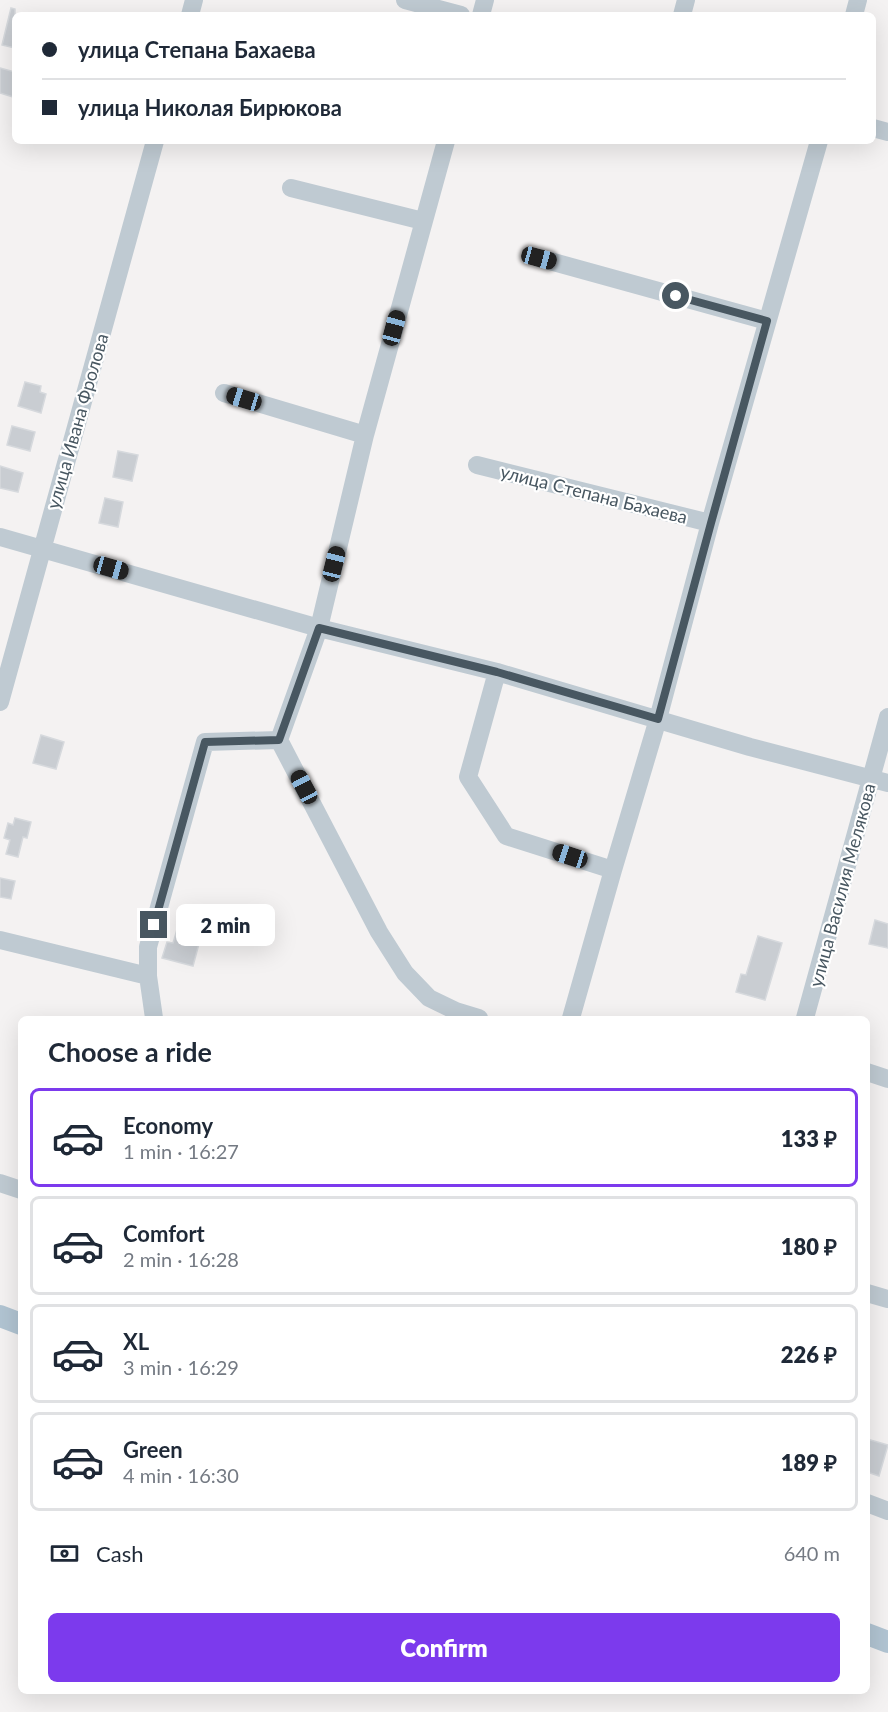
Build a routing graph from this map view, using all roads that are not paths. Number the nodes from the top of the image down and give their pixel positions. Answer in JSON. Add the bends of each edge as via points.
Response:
{"nodes":[{"id":1,"x":405,"y":0,"type":"edge"},
{"id":2,"x":450,"y":12,"type":"edge"},
{"id":3,"x":154,"y":144,"type":"edge"},
{"id":4,"x":445,"y":144,"type":"edge"},
{"id":5,"x":818,"y":144,"type":"edge"},
{"id":6,"x":291,"y":188,"type":"dead end"},
{"id":7,"x":423,"y":221,"type":"junction"},
{"id":8,"x":539,"y":258,"type":"dead end"},
{"id":9,"x":767,"y":321,"type":"junction"},
{"id":10,"x":224,"y":393,"type":"dead end"},
{"id":11,"x":365,"y":435,"type":"junction"},
{"id":12,"x":477,"y":465,"type":"dead end"},
{"id":13,"x":711,"y":523,"type":"junction"},
{"id":14,"x":0,"y":537,"type":"edge"},
{"id":15,"x":42,"y":548,"type":"junction"},
{"id":16,"x":319,"y":628,"type":"junction"},
{"id":17,"x":497,"y":672,"type":"junction"},
{"id":18,"x":0,"y":702,"type":"edge"},
{"id":19,"x":888,"y":717,"type":"edge"},
{"id":20,"x":658,"y":719,"type":"junction"},
{"id":21,"x":279,"y":740,"type":"junction"},
{"id":22,"x":879,"y":781,"type":"edge"},
{"id":23,"x":612,"y":870,"type":"junction"},
{"id":24,"x":0,"y":940,"type":"edge"},
{"id":25,"x":148,"y":976,"type":"junction"},
{"id":26,"x":154,"y":1016,"type":"edge"},
{"id":27,"x":472,"y":1016,"type":"edge"},
{"id":28,"x":572,"y":1016,"type":"edge"},
{"id":29,"x":806,"y":1016,"type":"edge"},
{"id":30,"x":870,"y":1073,"type":"edge"},
{"id":31,"x":888,"y":1079,"type":"edge"},
{"id":32,"x":0,"y":1183,"type":"edge"},
{"id":33,"x":18,"y":1189,"type":"edge"},
{"id":34,"x":870,"y":1294,"type":"edge"},
{"id":35,"x":888,"y":1299,"type":"edge"},
{"id":36,"x":0,"y":1316,"type":"edge"},
{"id":37,"x":18,"y":1323,"type":"edge"},
{"id":38,"x":870,"y":1504,"type":"edge"},
{"id":39,"x":888,"y":1510,"type":"edge"},
{"id":40,"x":870,"y":1635,"type":"edge"},
{"id":41,"x":888,"y":1642,"type":"edge"}],
"edges":[{"from":1,"to":2,"type":"street"},
{"from":3,"to":15,"type":"street","name":"улица Ивана Фролова"},
{"from":4,"to":7,"type":"street"},
{"from":5,"to":9,"type":"street","name":"улица Степана Бахаева"},
{"from":6,"to":7,"type":"street"},
{"from":7,"to":11,"type":"street"},
{"from":8,"to":9,"type":"street"},
{"from":9,"to":13,"type":"street","name":"улица Степана Бахаева"},
{"from":10,"to":11,"type":"street"},
{"from":11,"to":16,"type":"street"},
{"from":12,"to":13,"type":"street","name":"улица Степана Бахаева"},
{"from":13,"to":20,"type":"street","name":"улица Степана Бахаева"},
{"from":14,"to":15,"type":"street"},
{"from":15,"to":16,"type":"street"},
{"from":15,"to":18,"type":"street","name":"улица Ивана Фролова"},
{"from":16,"to":17,"type":"street"},
{"from":16,"to":21,"type":"street"},
{"from":17,"to":20,"type":"street"},
{"from":17,"to":23,"type":"street","via":[[468,777],[506,836]]},
{"from":19,"to":22,"type":"street","name":"улица Василия Мелякова"},
{"from":20,"to":22,"type":"street"},
{"from":20,"to":23,"type":"street","name":"улица Степана Бахаева"},
{"from":21,"to":25,"type":"street","via":[[205,742],[148,947]]},
{"from":21,"to":27,"type":"street","via":[[379,932],[405,973],[429,998]]},
{"from":22,"to":29,"type":"street","name":"улица Василия Мелякова"},
{"from":23,"to":28,"type":"street","name":"улица Степана Бахаева"},
{"from":24,"to":25,"type":"street"},
{"from":25,"to":26,"type":"street"},
{"from":30,"to":31,"type":"street"},
{"from":32,"to":33,"type":"street"},
{"from":34,"to":35,"type":"street"},
{"from":36,"to":37,"type":"main road"},
{"from":38,"to":39,"type":"street"},
{"from":40,"to":41,"type":"main road"}]}
